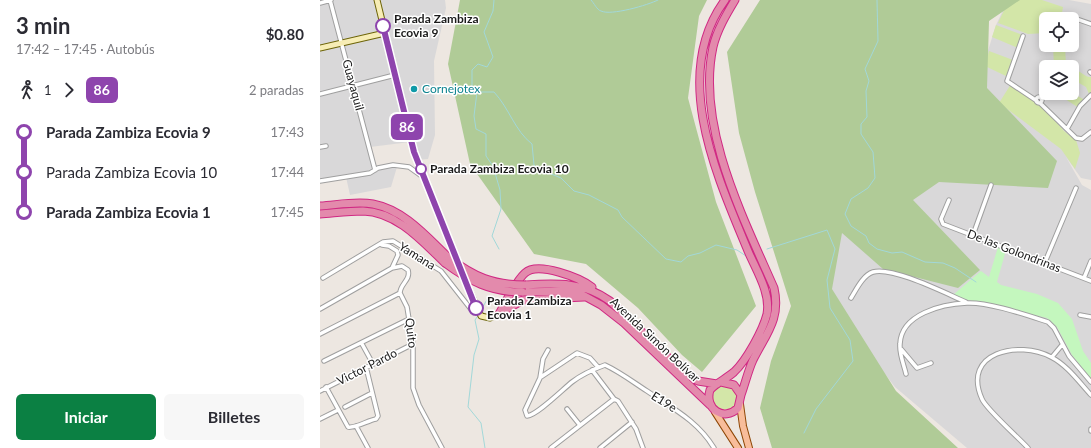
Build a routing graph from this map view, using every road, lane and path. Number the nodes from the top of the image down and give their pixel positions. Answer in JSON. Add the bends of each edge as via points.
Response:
{"nodes":[{"id":1,"x":331,"y":0,"type":"edge"},
{"id":2,"x":377,"y":0,"type":"edge"},
{"id":3,"x":725,"y":0,"type":"edge"},
{"id":4,"x":735,"y":0,"type":"edge"},
{"id":5,"x":320,"y":3,"type":"edge"},
{"id":6,"x":1079,"y":20,"type":"edge"},
{"id":7,"x":1091,"y":24,"type":"edge"},
{"id":8,"x":385,"y":33,"type":"junction"},
{"id":9,"x":1023,"y":36,"type":"dead end"},
{"id":10,"x":342,"y":42,"type":"junction"},
{"id":11,"x":320,"y":48,"type":"edge"},
{"id":12,"x":395,"y":75,"type":"junction"},
{"id":13,"x":353,"y":85,"type":"junction"},
{"id":14,"x":320,"y":94,"type":"edge"},
{"id":15,"x":1091,"y":95,"type":"edge"},
{"id":16,"x":1039,"y":97,"type":"edge"},
{"id":17,"x":1038,"y":102,"type":"junction"},
{"id":18,"x":1068,"y":129,"type":"junction"},
{"id":19,"x":1091,"y":132,"type":"edge"},
{"id":20,"x":326,"y":146,"type":"dead end"},
{"id":21,"x":320,"y":147,"type":"edge"},
{"id":22,"x":375,"y":170,"type":"junction"},
{"id":23,"x":320,"y":181,"type":"edge"},
{"id":24,"x":426,"y":181,"type":"junction"},
{"id":25,"x":991,"y":185,"type":"dead end"},
{"id":26,"x":1076,"y":188,"type":"dead end"},
{"id":27,"x":949,"y":200,"type":"dead end"},
{"id":28,"x":320,"y":206,"type":"edge"},
{"id":29,"x":320,"y":214,"type":"edge"},
{"id":30,"x":973,"y":235,"type":"junction"},
{"id":31,"x":382,"y":245,"type":"junction"},
{"id":32,"x":447,"y":260,"type":"junction"},
{"id":33,"x":1091,"y":261,"type":"edge"},
{"id":34,"x":1045,"y":262,"type":"junction"},
{"id":35,"x":392,"y":268,"type":"junction"},
{"id":36,"x":323,"y":278,"type":"dead end"},
{"id":37,"x":1084,"y":278,"type":"junction"},
{"id":38,"x":1091,"y":281,"type":"edge"},
{"id":39,"x":400,"y":293,"type":"junction"},
{"id":40,"x":597,"y":293,"type":"junction"},
{"id":41,"x":589,"y":297,"type":"junction"},
{"id":42,"x":851,"y":298,"type":"dead end"},
{"id":43,"x":967,"y":303,"type":"junction"},
{"id":44,"x":320,"y":309,"type":"edge"},
{"id":45,"x":478,"y":312,"type":"junction"},
{"id":46,"x":499,"y":314,"type":"junction"},
{"id":47,"x":1080,"y":315,"type":"dead end"},
{"id":48,"x":1091,"y":317,"type":"edge"},
{"id":49,"x":409,"y":318,"type":"junction"},
{"id":50,"x":320,"y":334,"type":"edge"},
{"id":51,"x":362,"y":344,"type":"junction"},
{"id":52,"x":414,"y":344,"type":"junction"},
{"id":53,"x":1062,"y":345,"type":"junction"},
{"id":54,"x":900,"y":348,"type":"junction"},
{"id":55,"x":548,"y":350,"type":"dead end"},
{"id":56,"x":1052,"y":357,"type":"junction"},
{"id":57,"x":324,"y":361,"type":"dead end"},
{"id":58,"x":931,"y":363,"type":"dead end"},
{"id":59,"x":373,"y":364,"type":"junction"},
{"id":60,"x":665,"y":364,"type":"junction"},
{"id":61,"x":598,"y":367,"type":"junction"},
{"id":62,"x":366,"y":368,"type":"junction"},
{"id":63,"x":592,"y":370,"type":"junction"},
{"id":64,"x":906,"y":374,"type":"dead end"},
{"id":65,"x":540,"y":378,"type":"junction"},
{"id":66,"x":1091,"y":382,"type":"edge"},
{"id":67,"x":719,"y":383,"type":"junction"},
{"id":68,"x":326,"y":387,"type":"junction"},
{"id":69,"x":320,"y":391,"type":"edge"},
{"id":70,"x":372,"y":393,"type":"junction"},
{"id":71,"x":740,"y":395,"type":"junction"},
{"id":72,"x":1091,"y":395,"type":"edge"},
{"id":73,"x":614,"y":399,"type":"junction"},
{"id":74,"x":740,"y":404,"type":"junction"},
{"id":75,"x":710,"y":405,"type":"junction"},
{"id":76,"x":345,"y":407,"type":"dead end"},
{"id":77,"x":567,"y":409,"type":"dead end"},
{"id":78,"x":338,"y":410,"type":"junction"},
{"id":79,"x":717,"y":415,"type":"junction"},
{"id":80,"x":320,"y":418,"type":"edge"},
{"id":81,"x":632,"y":422,"type":"junction"},
{"id":82,"x":580,"y":424,"type":"junction"},
{"id":83,"x":356,"y":426,"type":"junction"},
{"id":84,"x":367,"y":447,"type":"edge"},
{"id":85,"x":361,"y":448,"type":"edge"},
{"id":86,"x":442,"y":448,"type":"edge"},
{"id":87,"x":551,"y":448,"type":"edge"},
{"id":88,"x":600,"y":448,"type":"edge"},
{"id":89,"x":643,"y":448,"type":"edge"},
{"id":90,"x":714,"y":448,"type":"edge"},
{"id":91,"x":738,"y":448,"type":"edge"},
{"id":92,"x":749,"y":448,"type":"edge"},
{"id":93,"x":1028,"y":448,"type":"edge"}],
"edges":[{"from":1,"to":5,"type":"street"},
{"from":1,"to":10,"type":"street","name":"Guayaquil"},
{"from":2,"to":8,"type":"street"},
{"from":3,"to":67,"type":"highway","via":[[705,41],[700,63],[700,104],[712,154],[735,220],[765,290],[768,307],[763,327],[755,341],[735,370]]},
{"from":4,"to":71,"type":"highway","via":[[713,45],[708,92],[710,110],[733,190],[774,288],[777,301],[773,322],[752,362]]},
{"from":6,"to":7,"type":"street"},
{"from":8,"to":10,"type":"street"},
{"from":8,"to":12,"type":"street"},
{"from":9,"to":17,"type":"street","via":[[1008,81]]},
{"from":10,"to":11,"type":"street"},
{"from":10,"to":13,"type":"street","name":"Guayaquil"},
{"from":12,"to":13,"type":"street"},
{"from":12,"to":24,"type":"street","via":[[409,134]]},
{"from":13,"to":14,"type":"street"},
{"from":13,"to":22,"type":"street","name":"Guayaquil"},
{"from":15,"to":18,"type":"street","via":[[1080,106]]},
{"from":16,"to":17,"type":"street"},
{"from":17,"to":18,"type":"street"},
{"from":18,"to":19,"type":"street","via":[[1070,134],[1078,139],[1086,137]]},
{"from":20,"to":21,"type":"street"},
{"from":22,"to":23,"type":"street"},
{"from":22,"to":24,"type":"street","via":[[387,165],[409,167]]},
{"from":24,"to":45,"type":"street"},
{"from":25,"to":30,"type":"street"},
{"from":26,"to":34,"type":"street"},
{"from":27,"to":30,"type":"street","name":"De las Golondrinas","via":[[941,219],[943,224]]},
{"from":28,"to":32,"type":"highway","name":"Avenida Simón Bolívar","via":[[356,203],[387,208],[416,227]]},
{"from":29,"to":32,"type":"highway","name":"Avenida Simón Bolívar","via":[[363,211],[386,216],[405,227]]},
{"from":30,"to":34,"type":"street","name":"De las Golondrinas"},
{"from":31,"to":35,"type":"street","via":[[397,251],[398,255]]},
{"from":31,"to":36,"type":"street","name":"Yamana"},
{"from":31,"to":45,"type":"street","name":"Yamana","via":[[389,241],[397,242],[441,271],[470,308]]},
{"from":32,"to":40,"type":"highway","name":"Avenida Simón Bolívar","bridge":true,"via":[[475,276],[492,282],[510,285],[574,284]]},
{"from":32,"to":41,"type":"highway","name":"Avenida Simón Bolívar","bridge":true,"via":[[472,282],[489,288],[507,292],[569,291]]},
{"from":33,"to":37,"type":"street"},
{"from":34,"to":37,"type":"street","name":"De las Golondrinas"},
{"from":35,"to":39,"type":"street","via":[[402,266],[409,274]]},
{"from":35,"to":44,"type":"street"},
{"from":37,"to":38,"type":"street","name":"De las Golondrinas"},
{"from":39,"to":49,"type":"street","name":"Quito"},
{"from":39,"to":50,"type":"street"},
{"from":40,"to":46,"type":"highway","via":[[578,279],[536,268],[525,273]]},
{"from":40,"to":67,"type":"highway","name":"Avenida Simón Bolívar","via":[[610,302],[691,378]]},
{"from":41,"to":46,"type":"highway","via":[[522,300]]},
{"from":41,"to":60,"type":"highway","name":"Avenida Simón Bolívar","via":[[617,317]]},
{"from":42,"to":43,"type":"street","via":[[865,277],[873,272],[882,272],[923,282]]},
{"from":43,"to":53,"type":"street","via":[[985,305],[1048,322],[1054,328]]},
{"from":43,"to":54,"type":"street","via":[[920,314],[905,328],[901,335]]},
{"from":45,"to":46,"type":"street","via":[[485,318]]},
{"from":47,"to":48,"type":"street"},
{"from":49,"to":51,"type":"street"},
{"from":49,"to":52,"type":"street","name":"Quito"},
{"from":51,"to":57,"type":"street"},
{"from":51,"to":59,"type":"street"},
{"from":52,"to":59,"type":"street","name":"Victor Pardo"},
{"from":52,"to":86,"type":"street","name":"Quito","via":[[413,388]]},
{"from":53,"to":56,"type":"street"},
{"from":53,"to":66,"type":"street"},
{"from":54,"to":58,"type":"street","via":[[917,368]]},
{"from":54,"to":64,"type":"street"},
{"from":55,"to":65,"type":"street","via":[[543,359]]},
{"from":56,"to":72,"type":"street"},
{"from":56,"to":93,"type":"street","via":[[1021,348],[1001,352],[984,363],[978,374],[977,381],[983,402]]},
{"from":59,"to":62,"type":"street","name":"Victor Pardo"},
{"from":60,"to":75,"type":"highway","name":"Avenida Simón Bolívar"},
{"from":60,"to":79,"type":"highway","via":[[712,414]]},
{"from":61,"to":63,"type":"street"},
{"from":61,"to":65,"type":"street","via":[[590,358],[577,353]]},
{"from":61,"to":90,"type":"street","name":"E19e","via":[[605,365],[622,374],[688,418],[704,432]]},
{"from":62,"to":68,"type":"street","name":"Victor Pardo"},
{"from":62,"to":70,"type":"street"},
{"from":63,"to":65,"type":"street","via":[[527,416],[525,410]]},
{"from":63,"to":73,"type":"street"},
{"from":67,"to":71,"type":"highway","via":[[734,385]]},
{"from":67,"to":75,"type":"highway","via":[[710,390]]},
{"from":68,"to":69,"type":"street","name":"Victor Pardo"},
{"from":68,"to":78,"type":"street"},
{"from":70,"to":76,"type":"street"},
{"from":70,"to":83,"type":"street","via":[[378,417]]},
{"from":71,"to":74,"type":"highway"},
{"from":73,"to":81,"type":"street"},
{"from":73,"to":82,"type":"street"},
{"from":74,"to":79,"type":"highway","via":[[730,414]]},
{"from":74,"to":92,"type":"main road"},
{"from":75,"to":79,"type":"highway"},
{"from":77,"to":82,"type":"street"},
{"from":78,"to":80,"type":"street"},
{"from":78,"to":83,"type":"street","via":[[348,427]]},
{"from":79,"to":91,"type":"main road"},
{"from":81,"to":88,"type":"street"},
{"from":81,"to":89,"type":"street"},
{"from":82,"to":87,"type":"street"},
{"from":83,"to":84,"type":"street"},
{"from":84,"to":85,"type":"street"}]}
